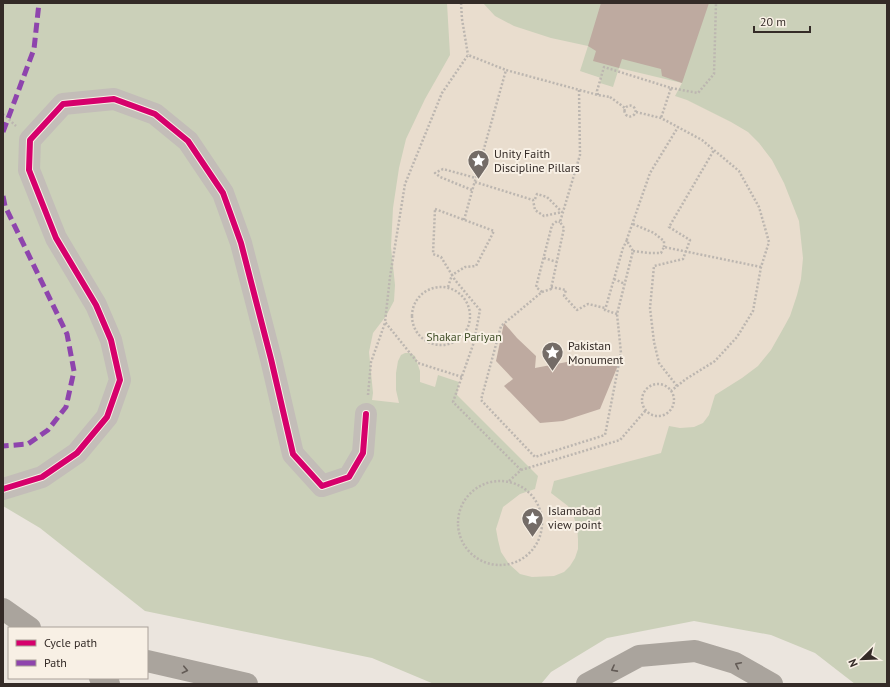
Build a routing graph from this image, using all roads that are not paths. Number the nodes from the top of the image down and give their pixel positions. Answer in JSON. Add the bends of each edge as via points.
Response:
{"nodes":[{"id":1,"x":366,"y":414,"type":"road end"},
{"id":2,"x":3,"y":489,"type":"edge"},
{"id":3,"x":3,"y":609,"type":"edge"},
{"id":4,"x":29,"y":627,"type":"edge"},
{"id":5,"x":148,"y":661,"type":"edge"},
{"id":6,"x":247,"y":684,"type":"edge"},
{"id":7,"x":587,"y":684,"type":"edge"},
{"id":8,"x":772,"y":684,"type":"edge"}],
"edges":[{"from":1,"to":2,"type":"street","via":[[363,454],[349,477],[322,486],[294,454],[241,243],[223,193],[210,173],[188,141],[155,114],[114,99],[63,104],[30,140],[29,170],[56,238],[96,305],[111,340],[120,380],[107,417],[77,453],[42,478]]},
{"from":3,"to":4,"type":"highway"},
{"from":5,"to":6,"type":"highway","one_way":true},
{"from":8,"to":7,"type":"highway","one_way":true,"via":[[735,663],[695,651],[639,656]]}]}
